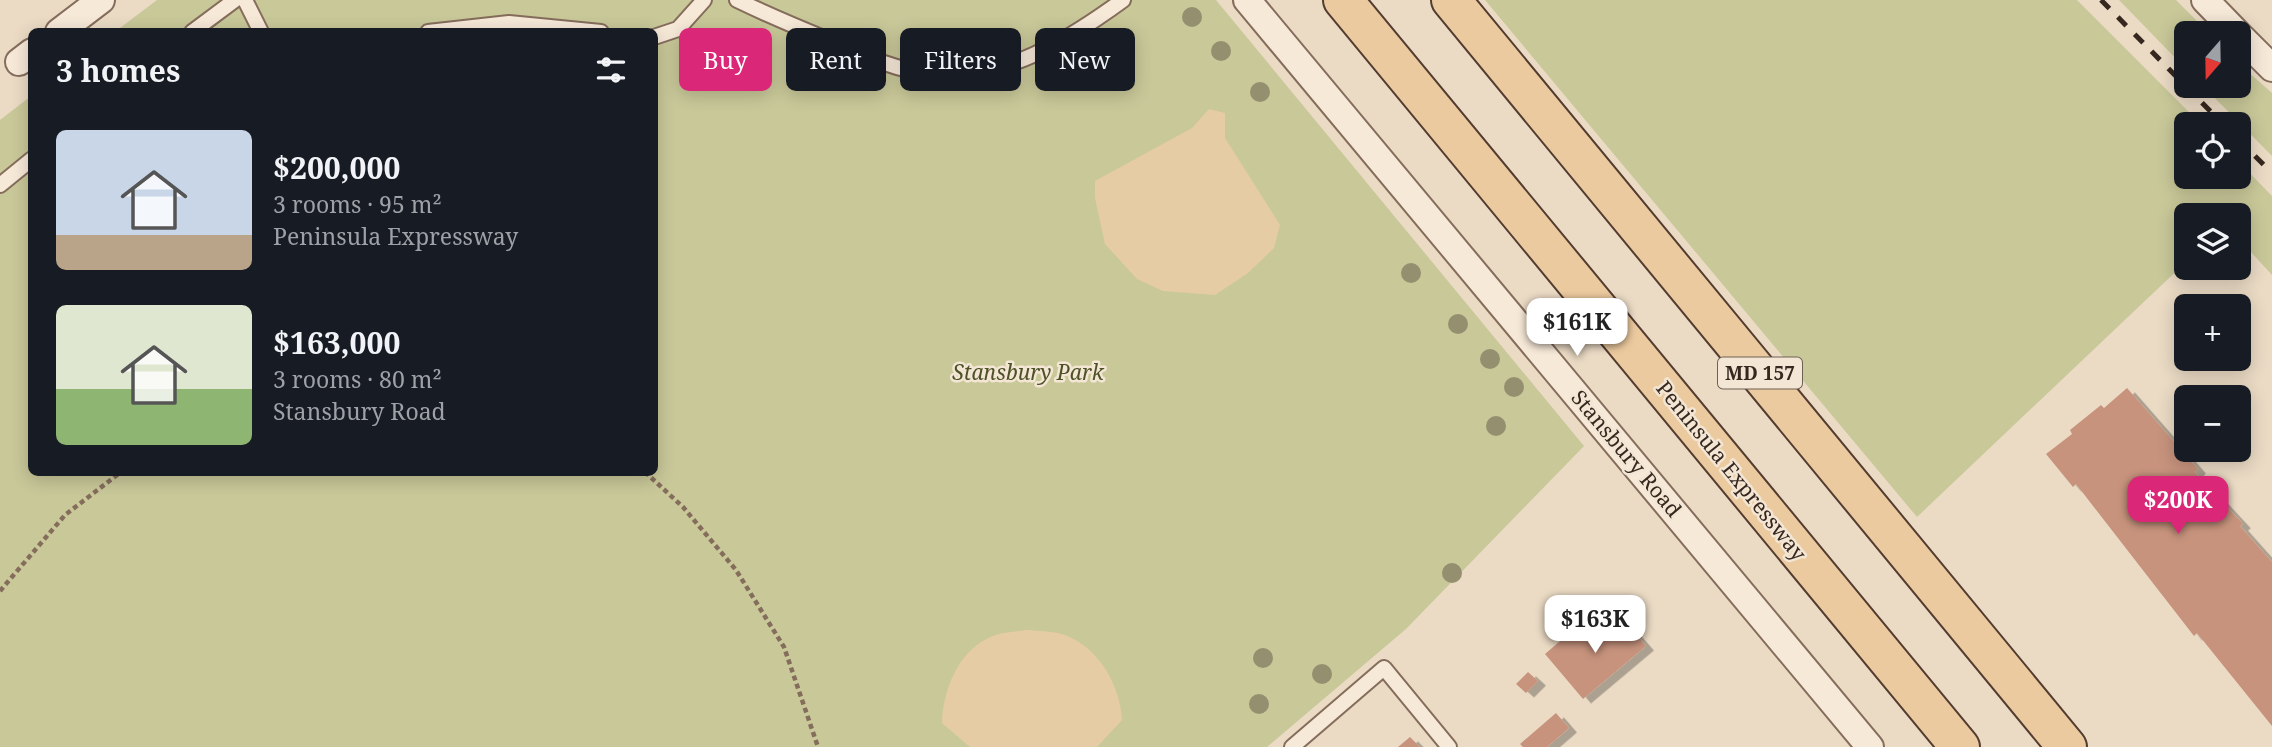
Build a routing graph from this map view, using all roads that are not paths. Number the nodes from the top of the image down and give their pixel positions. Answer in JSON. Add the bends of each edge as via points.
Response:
{"nodes":[{"id":1,"x":101,"y":0,"type":"edge"},
{"id":2,"x":235,"y":0,"type":"edge"},
{"id":3,"x":246,"y":0,"type":"edge"},
{"id":4,"x":704,"y":0,"type":"edge"},
{"id":5,"x":737,"y":0,"type":"edge"},
{"id":6,"x":1123,"y":0,"type":"edge"},
{"id":7,"x":1247,"y":0,"type":"edge"},
{"id":8,"x":1343,"y":0,"type":"edge"},
{"id":9,"x":1451,"y":0,"type":"edge"},
{"id":10,"x":2205,"y":0,"type":"edge"},
{"id":11,"x":2225,"y":21,"type":"edge"},
{"id":12,"x":64,"y":28,"type":"edge"},
{"id":13,"x":197,"y":28,"type":"edge"},
{"id":14,"x":259,"y":28,"type":"edge"},
{"id":15,"x":465,"y":28,"type":"edge"},
{"id":16,"x":560,"y":28,"type":"edge"},
{"id":17,"x":658,"y":36,"type":"edge"},
{"id":18,"x":2251,"y":47,"type":"edge"},
{"id":19,"x":2272,"y":68,"type":"edge"},
{"id":20,"x":28,"y":162,"type":"edge"},
{"id":21,"x":0,"y":185,"type":"edge"},
{"id":22,"x":1292,"y":747,"type":"edge"},
{"id":23,"x":1449,"y":747,"type":"edge"},
{"id":24,"x":1870,"y":747,"type":"edge"},
{"id":25,"x":1960,"y":747,"type":"edge"},
{"id":26,"x":2067,"y":747,"type":"edge"}],
"edges":[{"from":1,"to":12,"type":"street"},
{"from":2,"to":13,"type":"lane"},
{"from":3,"to":14,"type":"lane"},
{"from":4,"to":17,"type":"lane","via":[[678,29]]},
{"from":5,"to":6,"type":"lane","via":[[892,66],[933,74],[999,67],[1036,54],[1078,33]]},
{"from":7,"to":24,"type":"street","name":"Stansbury Road"},
{"from":8,"to":25,"type":"main road","name":"Peninsula Expressway"},
{"from":9,"to":26,"type":"main road","number":"MD 157"},
{"from":10,"to":11,"type":"street"},
{"from":15,"to":16,"type":"lane","via":[[509,23]]},
{"from":18,"to":19,"type":"street"},
{"from":20,"to":21,"type":"lane"},
{"from":22,"to":23,"type":"lane","via":[[1384,668]]}]}
